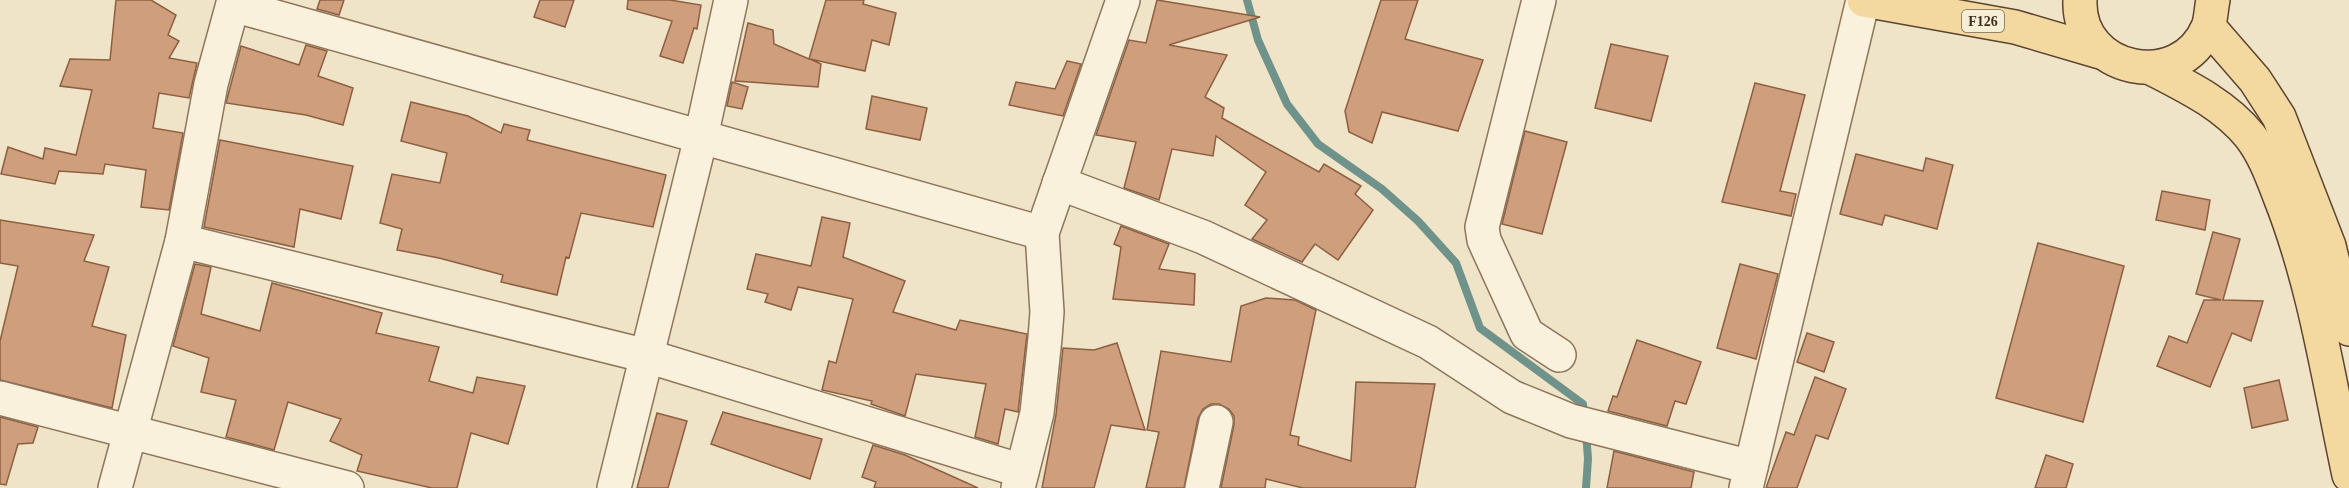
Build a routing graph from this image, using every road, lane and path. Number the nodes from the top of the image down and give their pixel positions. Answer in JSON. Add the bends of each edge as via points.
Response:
{"nodes":[{"id":1,"x":730,"y":0,"type":"edge"},
{"id":2,"x":1123,"y":0,"type":"edge"},
{"id":3,"x":1539,"y":0,"type":"edge"},
{"id":4,"x":1864,"y":0,"type":"edge"},
{"id":5,"x":2080,"y":0,"type":"edge"},
{"id":6,"x":234,"y":2,"type":"edge"},
{"id":7,"x":2211,"y":13,"type":"edge"},
{"id":8,"x":2100,"y":52,"type":"junction"},
{"id":9,"x":2153,"y":69,"type":"junction"},
{"id":10,"x":701,"y":137,"type":"junction"},
{"id":11,"x":1059,"y":183,"type":"junction"},
{"id":12,"x":1042,"y":232,"type":"junction"},
{"id":13,"x":182,"y":241,"type":"junction"},
{"id":14,"x":2349,"y":329,"type":"edge"},
{"id":15,"x":1559,"y":355,"type":"dead end"},
{"id":16,"x":648,"y":356,"type":"junction"},
{"id":17,"x":0,"y":398,"type":"edge"},
{"id":18,"x":1216,"y":422,"type":"dead end"},
{"id":19,"x":129,"y":431,"type":"junction"},
{"id":20,"x":2349,"y":475,"type":"edge"},
{"id":21,"x":1748,"y":478,"type":"edge"},
{"id":22,"x":1020,"y":480,"type":"edge"},
{"id":23,"x":115,"y":488,"type":"edge"},
{"id":24,"x":347,"y":488,"type":"edge"},
{"id":25,"x":614,"y":488,"type":"edge"},
{"id":26,"x":1202,"y":488,"type":"edge"}],
"edges":[{"from":1,"to":10,"type":"street"},
{"from":2,"to":11,"type":"street"},
{"from":3,"to":15,"type":"street","via":[[1482,227],[1484,240],[1527,334]]},
{"from":4,"to":8,"type":"main road","number":"F126","via":[[2015,27]]},
{"from":4,"to":21,"type":"street"},
{"from":5,"to":8,"type":"main road","number":"F126","via":[[2086,33]]},
{"from":6,"to":10,"type":"street"},
{"from":6,"to":13,"type":"street","via":[[211,84]]},
{"from":7,"to":9,"type":"main road","number":"F126","via":[[2196,47],[2176,62]]},
{"from":7,"to":14,"type":"main road","via":[[2280,117],[2329,246]]},
{"from":8,"to":9,"type":"main road","number":"F126","via":[[2125,66]]},
{"from":9,"to":20,"type":"main road","via":[[2223,110],[2250,136],[2268,166],[2298,243]]},
{"from":10,"to":12,"type":"street"},
{"from":10,"to":16,"type":"street"},
{"from":11,"to":12,"type":"street"},
{"from":11,"to":21,"type":"street","via":[[1203,237],[1428,342],[1512,396],[1571,421]]},
{"from":12,"to":22,"type":"street","via":[[1045,338],[1036,413]]},
{"from":13,"to":16,"type":"street"},
{"from":13,"to":19,"type":"street"},
{"from":16,"to":22,"type":"street"},
{"from":16,"to":25,"type":"street"},
{"from":17,"to":19,"type":"street"},
{"from":18,"to":26,"type":"street"},
{"from":19,"to":23,"type":"street"},
{"from":19,"to":24,"type":"street"}]}
